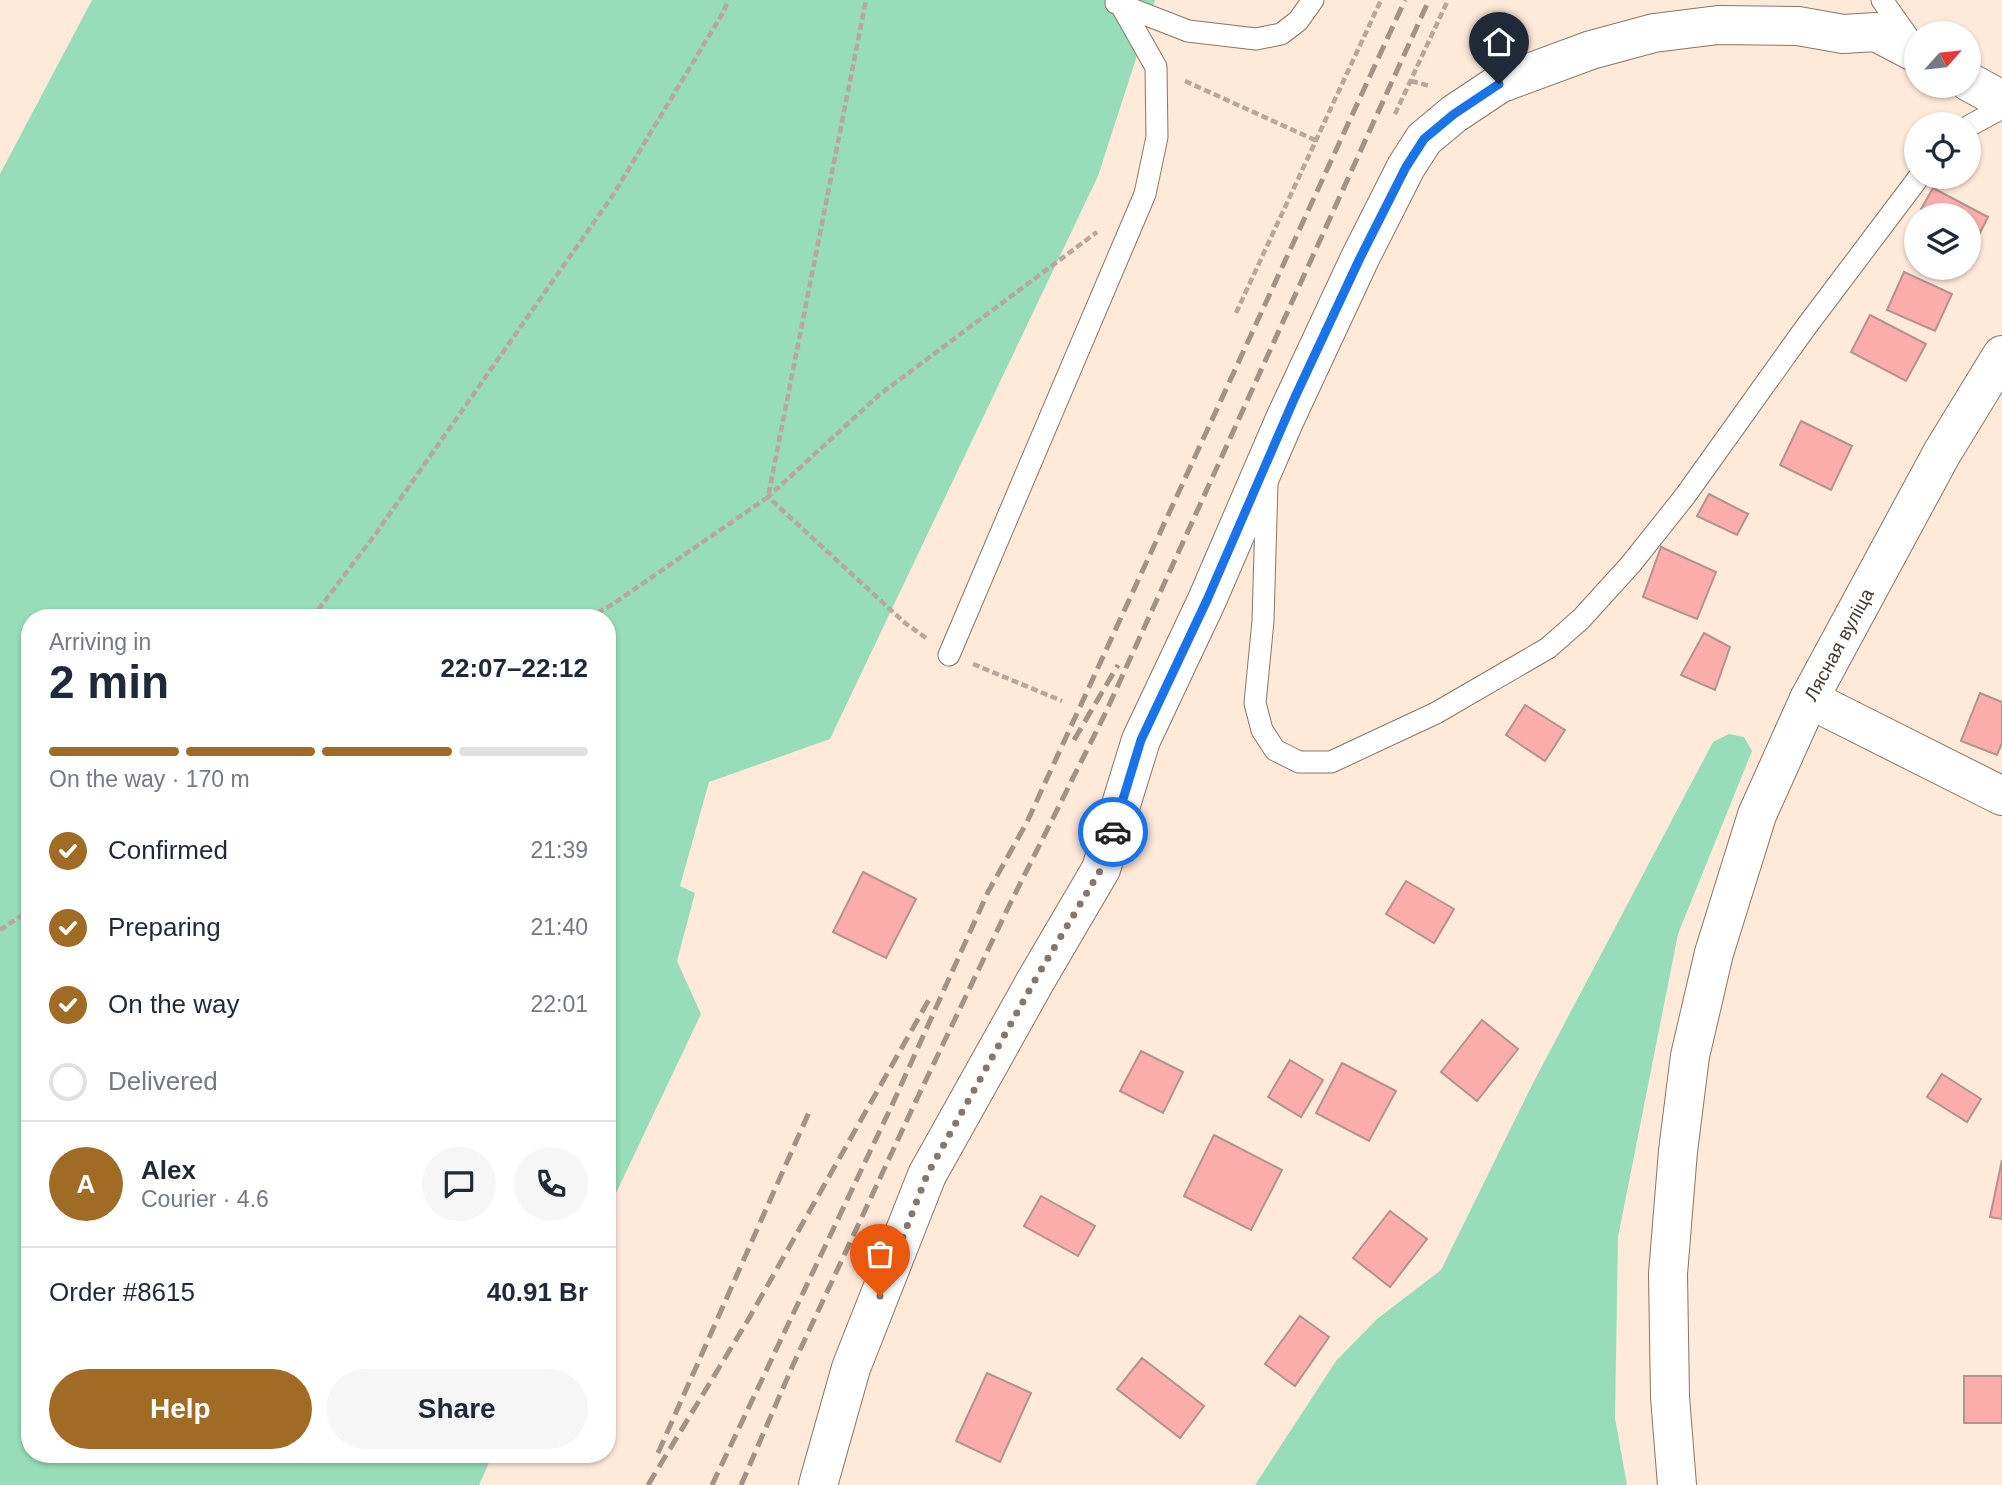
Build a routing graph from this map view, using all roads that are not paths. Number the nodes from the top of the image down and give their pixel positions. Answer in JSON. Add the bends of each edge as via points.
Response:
{"nodes":[{"id":1,"x":1313,"y":0,"type":"edge"},
{"id":2,"x":1882,"y":0,"type":"edge"},
{"id":3,"x":1123,"y":2,"type":"edge"},
{"id":4,"x":1904,"y":33,"type":"edge"},
{"id":5,"x":1904,"y":45,"type":"edge"},
{"id":6,"x":1981,"y":89,"type":"edge"},
{"id":7,"x":2002,"y":100,"type":"edge"},
{"id":8,"x":2002,"y":108,"type":"edge"},
{"id":9,"x":1981,"y":119,"type":"edge"},
{"id":10,"x":1910,"y":189,"type":"edge"},
{"id":11,"x":2002,"y":355,"type":"edge"},
{"id":12,"x":1267,"y":460,"type":"junction"},
{"id":13,"x":949,"y":654,"type":"road end"},
{"id":14,"x":1808,"y":699,"type":"junction"},
{"id":15,"x":2002,"y":796,"type":"edge"},
{"id":16,"x":818,"y":1485,"type":"edge"},
{"id":17,"x":1677,"y":1485,"type":"edge"}],
"edges":[{"from":1,"to":3,"type":"lane","via":[[1281,34],[1256,39],[1188,31]]},
{"from":2,"to":4,"type":"lane"},
{"from":3,"to":13,"type":"lane","via":[[1156,67],[1157,137],[1145,194]]},
{"from":5,"to":12,"type":"street","via":[[1877,32],[1718,25],[1654,33],[1499,84],[1424,139],[1406,167]]},
{"from":6,"to":7,"type":"street"},
{"from":8,"to":9,"type":"lane"},
{"from":10,"to":12,"type":"lane","via":[[1685,496],[1581,619],[1548,648],[1436,713],[1331,762],[1299,762],[1275,750],[1262,730],[1255,703]]},
{"from":11,"to":14,"type":"street","name":"Лясная вуліца","via":[[1942,453]]},
{"from":12,"to":16,"type":"street","via":[[1141,740],[1101,869],[927,1175],[851,1368]]},
{"from":14,"to":15,"type":"street"},
{"from":14,"to":17,"type":"street","name":"Лясная вуліца","via":[[1757,815],[1714,953],[1690,1056],[1668,1274]]}]}
